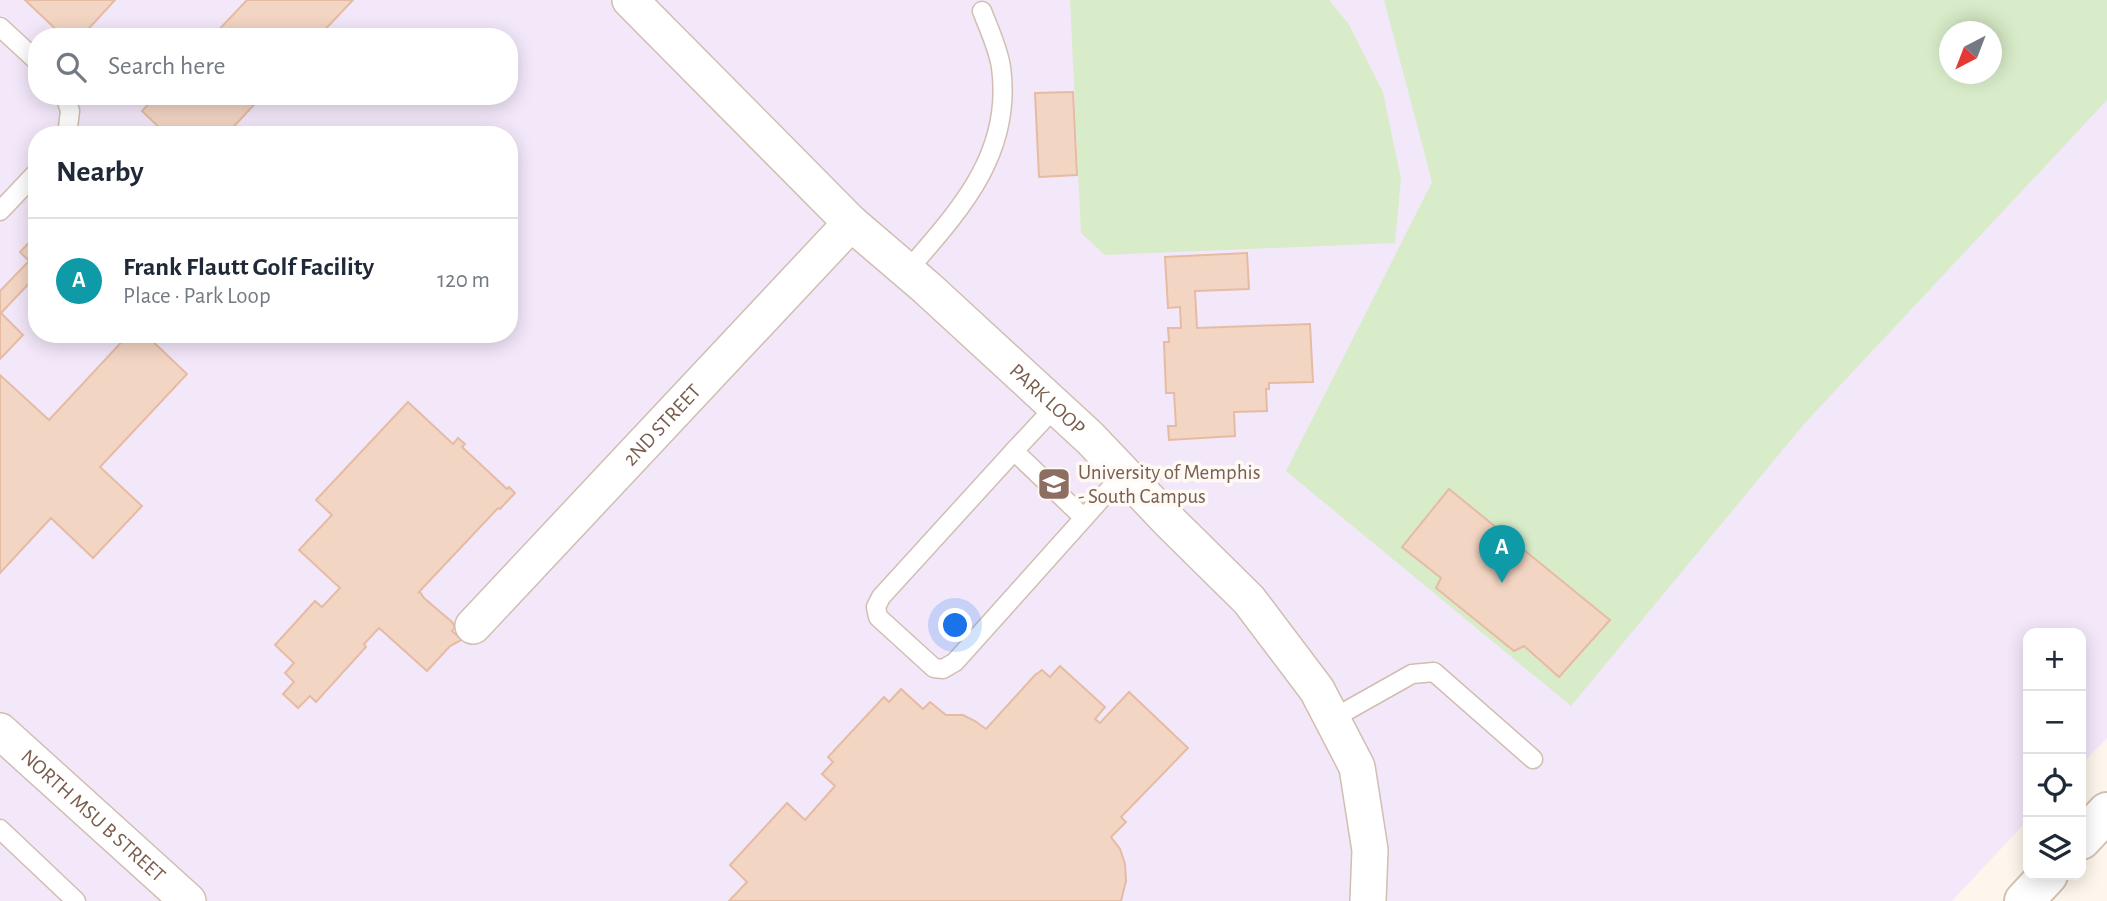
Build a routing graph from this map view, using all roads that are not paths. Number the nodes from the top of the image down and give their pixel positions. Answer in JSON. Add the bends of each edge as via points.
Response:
{"nodes":[{"id":1,"x":630,"y":0,"type":"edge"},
{"id":2,"x":982,"y":11,"type":"dead end"},
{"id":3,"x":0,"y":27,"type":"edge"},
{"id":4,"x":28,"y":53,"type":"edge"},
{"id":5,"x":68,"y":105,"type":"edge"},
{"id":6,"x":68,"y":126,"type":"edge"},
{"id":7,"x":28,"y":181,"type":"edge"},
{"id":8,"x":0,"y":211,"type":"edge"},
{"id":9,"x":851,"y":223,"type":"junction"},
{"id":10,"x":907,"y":271,"type":"junction"},
{"id":11,"x":1056,"y":406,"type":"junction"},
{"id":12,"x":1014,"y":451,"type":"junction"},
{"id":13,"x":1124,"y":473,"type":"junction"},
{"id":14,"x":1084,"y":518,"type":"junction"},
{"id":15,"x":473,"y":626,"type":"dead end"},
{"id":16,"x":1332,"y":719,"type":"junction"},
{"id":17,"x":0,"y":731,"type":"edge"},
{"id":18,"x":1533,"y":759,"type":"dead end"},
{"id":19,"x":2107,"y":812,"type":"edge"},
{"id":20,"x":0,"y":829,"type":"edge"},
{"id":21,"x":2086,"y":835,"type":"edge"},
{"id":22,"x":2043,"y":880,"type":"edge"},
{"id":23,"x":76,"y":901,"type":"edge"},
{"id":24,"x":188,"y":901,"type":"edge"},
{"id":25,"x":1368,"y":901,"type":"edge"},
{"id":26,"x":2024,"y":901,"type":"edge"}],
"edges":[{"from":1,"to":9,"type":"street","name":"PARK LOOP"},
{"from":2,"to":10,"type":"lane","via":[[1001,67],[1000,126],[994,151],[964,203]]},
{"from":3,"to":4,"type":"lane"},
{"from":5,"to":6,"type":"lane"},
{"from":7,"to":8,"type":"lane"},
{"from":9,"to":10,"type":"street","name":"PARK LOOP"},
{"from":9,"to":15,"type":"street","name":"2ND STREET"},
{"from":10,"to":11,"type":"street","name":"PARK LOOP"},
{"from":11,"to":12,"type":"lane"},
{"from":11,"to":13,"type":"street","name":"PARK LOOP"},
{"from":12,"to":14,"type":"lane"},
{"from":12,"to":14,"type":"lane","via":[[881,597],[878,617],[934,668],[943,669],[955,662]]},
{"from":13,"to":14,"type":"lane"},
{"from":13,"to":16,"type":"street","name":"PARK LOOP","via":[[1249,600],[1317,690]]},
{"from":16,"to":18,"type":"lane","via":[[1412,674],[1434,672]]},
{"from":16,"to":25,"type":"street","name":"PARK LOOP","via":[[1357,767],[1370,850]]},
{"from":17,"to":24,"type":"street","name":"NORTH MSU B STREET"},
{"from":19,"to":21,"type":"main road"},
{"from":20,"to":23,"type":"lane"},
{"from":22,"to":26,"type":"main road"}]}
